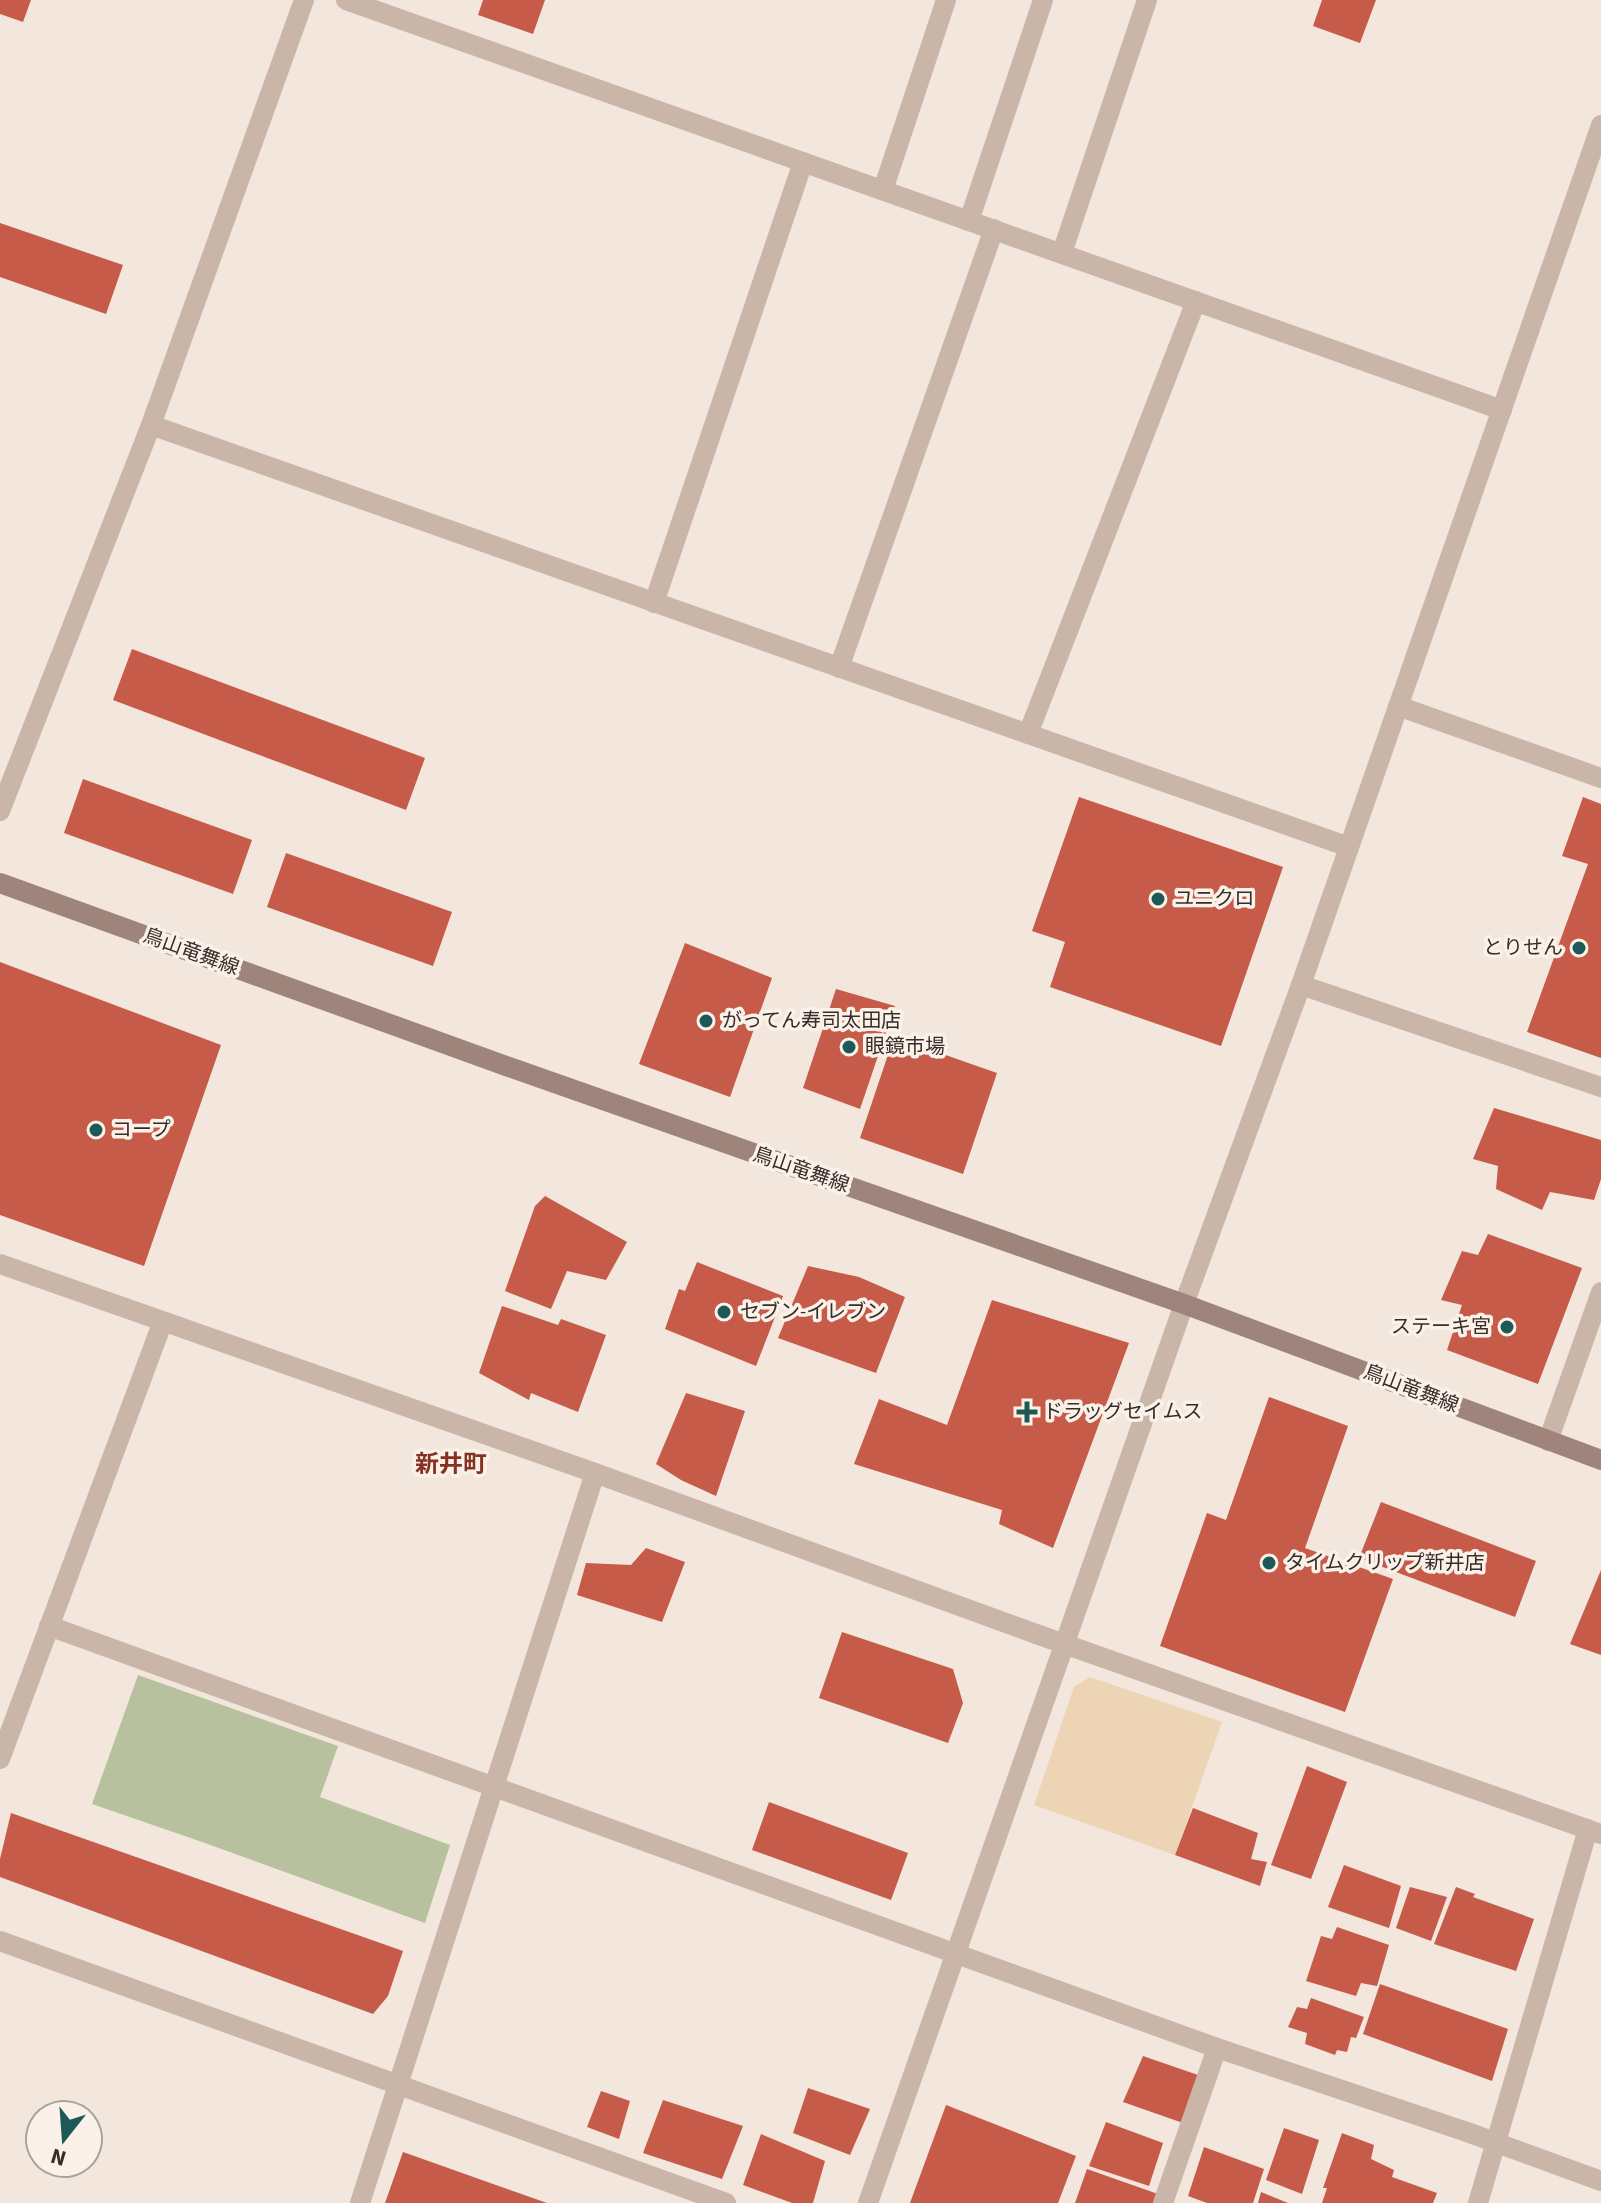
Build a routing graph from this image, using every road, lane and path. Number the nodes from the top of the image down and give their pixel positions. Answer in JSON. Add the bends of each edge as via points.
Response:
{"nodes":[{"id":1,"x":304,"y":0,"type":"edge"},
{"id":2,"x":346,"y":0,"type":"edge"},
{"id":3,"x":946,"y":0,"type":"edge"},
{"id":4,"x":1043,"y":0,"type":"edge"},
{"id":5,"x":1147,"y":0,"type":"edge"},
{"id":6,"x":1601,"y":125,"type":"edge"},
{"id":7,"x":803,"y":162,"type":"junction"},
{"id":8,"x":883,"y":190,"type":"junction"},
{"id":9,"x":969,"y":221,"type":"junction"},
{"id":10,"x":994,"y":229,"type":"junction"},
{"id":11,"x":1062,"y":253,"type":"junction"},
{"id":12,"x":1196,"y":301,"type":"junction"},
{"id":13,"x":1502,"y":410,"type":"junction"},
{"id":14,"x":151,"y":425,"type":"junction"},
{"id":15,"x":654,"y":603,"type":"junction"},
{"id":16,"x":839,"y":668,"type":"junction"},
{"id":17,"x":1398,"y":706,"type":"junction"},
{"id":18,"x":1028,"y":734,"type":"junction"},
{"id":19,"x":1601,"y":778,"type":"edge"},
{"id":20,"x":0,"y":811,"type":"edge"},
{"id":21,"x":1349,"y":847,"type":"junction"},
{"id":22,"x":0,"y":883,"type":"edge"},
{"id":23,"x":1301,"y":985,"type":"junction"},
{"id":24,"x":1601,"y":1087,"type":"edge"},
{"id":25,"x":0,"y":1264,"type":"edge"},
{"id":26,"x":1601,"y":1292,"type":"edge"},
{"id":27,"x":1184,"y":1304,"type":"junction"},
{"id":28,"x":163,"y":1321,"type":"junction"},
{"id":29,"x":1548,"y":1441,"type":"junction"},
{"id":30,"x":1601,"y":1460,"type":"edge"},
{"id":31,"x":595,"y":1473,"type":"junction"},
{"id":32,"x":49,"y":1626,"type":"junction"},
{"id":33,"x":1065,"y":1644,"type":"junction"},
{"id":34,"x":0,"y":1759,"type":"edge"},
{"id":35,"x":493,"y":1787,"type":"junction"},
{"id":36,"x":1594,"y":1832,"type":"edge"},
{"id":37,"x":0,"y":1941,"type":"edge"},
{"id":38,"x":956,"y":1952,"type":"junction"},
{"id":39,"x":1217,"y":2048,"type":"junction"},
{"id":40,"x":398,"y":2085,"type":"junction"},
{"id":41,"x":1496,"y":2142,"type":"junction"},
{"id":42,"x":1601,"y":2181,"type":"edge"},
{"id":43,"x":360,"y":2203,"type":"edge"},
{"id":44,"x":726,"y":2203,"type":"edge"},
{"id":45,"x":868,"y":2203,"type":"edge"},
{"id":46,"x":1163,"y":2203,"type":"edge"},
{"id":47,"x":1478,"y":2203,"type":"edge"}],
"edges":[{"from":1,"to":14,"type":"street"},
{"from":2,"to":7,"type":"street"},
{"from":3,"to":8,"type":"street"},
{"from":4,"to":9,"type":"street"},
{"from":5,"to":11,"type":"street"},
{"from":6,"to":13,"type":"street"},
{"from":7,"to":8,"type":"street"},
{"from":7,"to":15,"type":"street"},
{"from":8,"to":9,"type":"street"},
{"from":9,"to":10,"type":"street"},
{"from":10,"to":11,"type":"street"},
{"from":10,"to":16,"type":"street"},
{"from":11,"to":12,"type":"street"},
{"from":12,"to":13,"type":"street"},
{"from":12,"to":18,"type":"street"},
{"from":13,"to":17,"type":"street"},
{"from":14,"to":15,"type":"street"},
{"from":14,"to":20,"type":"street"},
{"from":15,"to":16,"type":"street"},
{"from":16,"to":18,"type":"street"},
{"from":17,"to":19,"type":"street"},
{"from":17,"to":21,"type":"street"},
{"from":18,"to":21,"type":"street"},
{"from":21,"to":23,"type":"street"},
{"from":22,"to":27,"type":"main road","name":"鳥山竜舞線"},
{"from":23,"to":24,"type":"street"},
{"from":23,"to":27,"type":"street"},
{"from":25,"to":28,"type":"street"},
{"from":26,"to":29,"type":"street"},
{"from":27,"to":29,"type":"main road","name":"鳥山竜舞線"},
{"from":27,"to":33,"type":"street"},
{"from":28,"to":31,"type":"street"},
{"from":28,"to":32,"type":"street"},
{"from":29,"to":30,"type":"main road","name":"鳥山竜舞線"},
{"from":31,"to":33,"type":"street"},
{"from":31,"to":35,"type":"street"},
{"from":32,"to":34,"type":"street"},
{"from":32,"to":35,"type":"street"},
{"from":33,"to":36,"type":"street"},
{"from":33,"to":38,"type":"street"},
{"from":35,"to":38,"type":"street"},
{"from":35,"to":40,"type":"street"},
{"from":36,"to":41,"type":"street"},
{"from":37,"to":40,"type":"street"},
{"from":38,"to":39,"type":"street"},
{"from":38,"to":45,"type":"street"},
{"from":39,"to":41,"type":"street"},
{"from":39,"to":46,"type":"street"},
{"from":40,"to":43,"type":"street"},
{"from":40,"to":44,"type":"street"},
{"from":41,"to":42,"type":"street"},
{"from":41,"to":47,"type":"street"}]}
